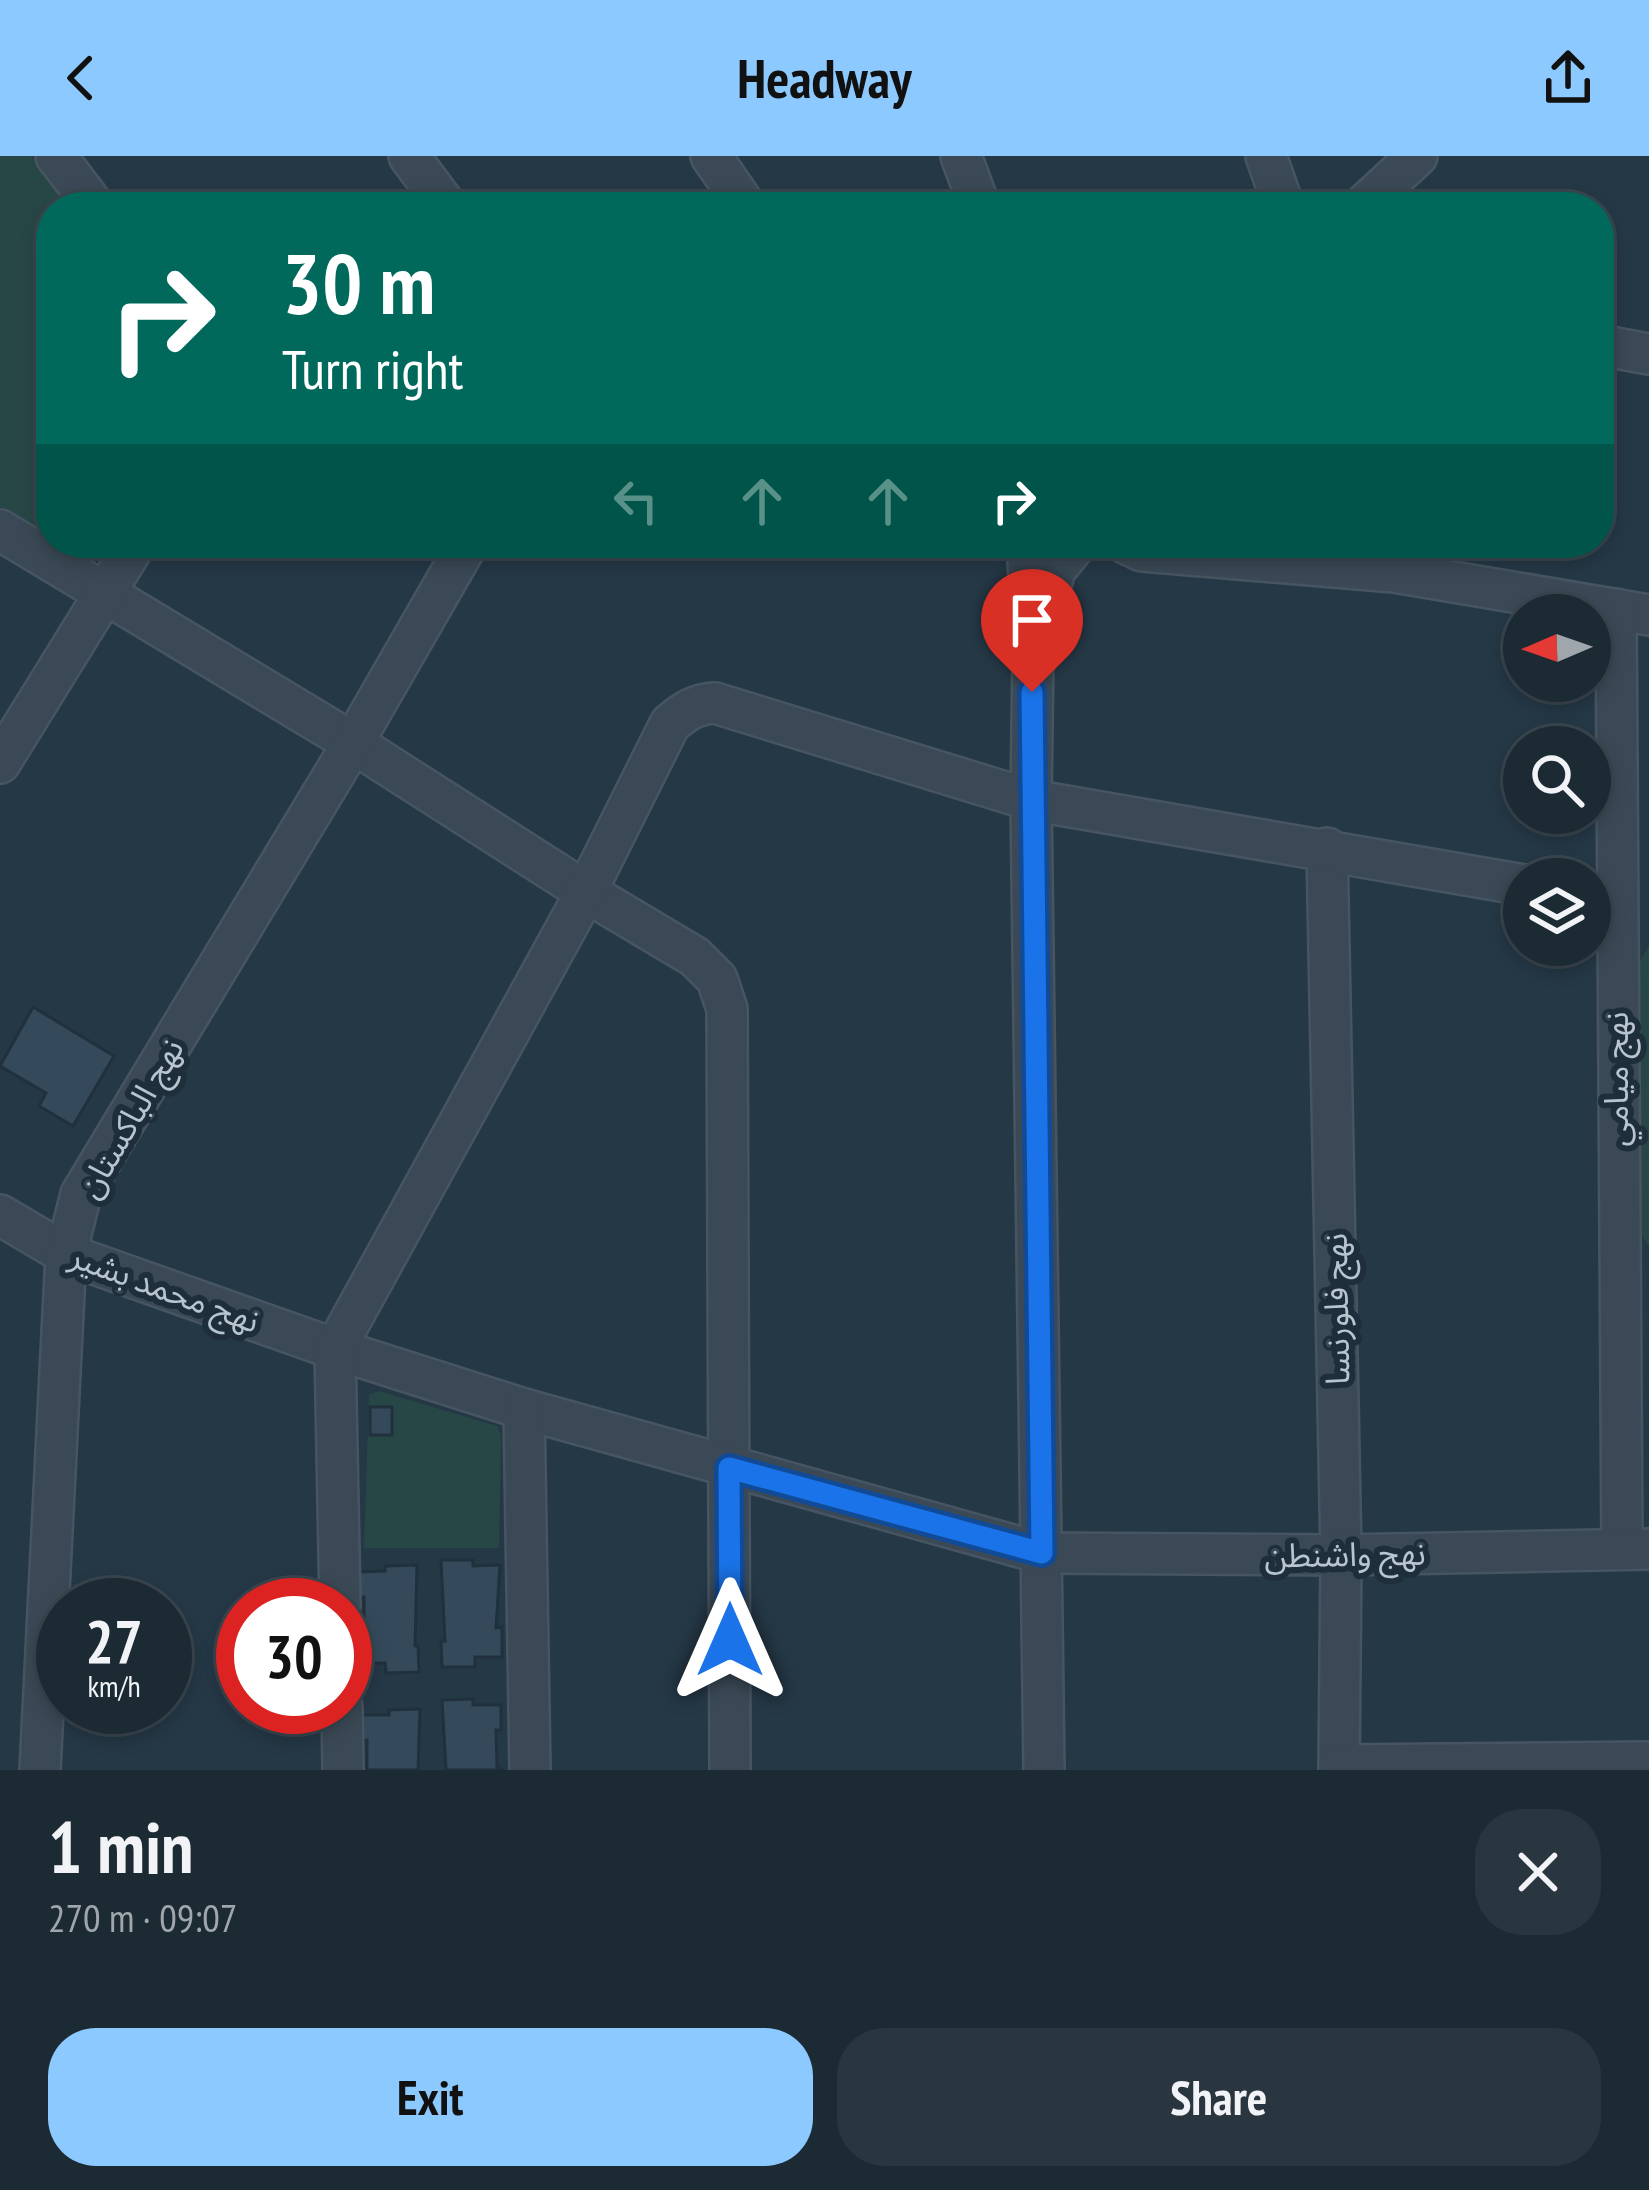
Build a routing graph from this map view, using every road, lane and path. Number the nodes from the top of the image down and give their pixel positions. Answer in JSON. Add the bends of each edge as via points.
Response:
{"nodes":[{"id":1,"x":56,"y":156,"type":"edge"},
{"id":2,"x":409,"y":156,"type":"edge"},
{"id":3,"x":711,"y":156,"type":"edge"},
{"id":4,"x":961,"y":156,"type":"edge"},
{"id":5,"x":1266,"y":156,"type":"edge"},
{"id":6,"x":1417,"y":156,"type":"edge"},
{"id":7,"x":84,"y":192,"type":"edge"},
{"id":8,"x":436,"y":192,"type":"edge"},
{"id":9,"x":736,"y":192,"type":"edge"},
{"id":10,"x":974,"y":192,"type":"edge"},
{"id":11,"x":1279,"y":192,"type":"edge"},
{"id":12,"x":1377,"y":192,"type":"edge"},
{"id":13,"x":1614,"y":348,"type":"edge"},
{"id":14,"x":1649,"y":354,"type":"edge"},
{"id":15,"x":0,"y":530,"type":"edge"},
{"id":16,"x":36,"y":552,"type":"edge"},
{"id":17,"x":45,"y":558,"type":"edge"},
{"id":18,"x":127,"y":558,"type":"edge"},
{"id":19,"x":459,"y":558,"type":"edge"},
{"id":20,"x":1028,"y":558,"type":"edge"},
{"id":21,"x":1065,"y":558,"type":"edge"},
{"id":22,"x":1234,"y":558,"type":"edge"},
{"id":23,"x":1350,"y":558,"type":"edge"},
{"id":24,"x":1394,"y":572,"type":"junction"},
{"id":25,"x":105,"y":595,"type":"junction"},
{"id":26,"x":1632,"y":612,"type":"edge"},
{"id":27,"x":1033,"y":656,"type":"junction"},
{"id":28,"x":353,"y":743,"type":"junction"},
{"id":29,"x":0,"y":763,"type":"edge"},
{"id":30,"x":1031,"y":800,"type":"junction"},
{"id":31,"x":1327,"y":848,"type":"junction"},
{"id":32,"x":1503,"y":881,"type":"edge"},
{"id":33,"x":586,"y":892,"type":"junction"},
{"id":34,"x":1618,"y":902,"type":"edge"},
{"id":35,"x":0,"y":1216,"type":"edge"},
{"id":36,"x":66,"y":1254,"type":"junction"},
{"id":37,"x":1633,"y":1280,"type":"edge"},
{"id":38,"x":335,"y":1349,"type":"junction"},
{"id":39,"x":524,"y":1409,"type":"junction"},
{"id":40,"x":729,"y":1468,"type":"junction"},
{"id":41,"x":1635,"y":1549,"type":"edge"},
{"id":42,"x":1042,"y":1553,"type":"junction"},
{"id":43,"x":1341,"y":1555,"type":"junction"},
{"id":44,"x":339,"y":1578,"type":"edge"},
{"id":45,"x":342,"y":1734,"type":"edge"},
{"id":46,"x":1649,"y":1762,"type":"edge"},
{"id":47,"x":1339,"y":1767,"type":"edge"},
{"id":48,"x":40,"y":1770,"type":"edge"},
{"id":49,"x":343,"y":1770,"type":"edge"},
{"id":50,"x":530,"y":1770,"type":"edge"},
{"id":51,"x":730,"y":1770,"type":"edge"},
{"id":52,"x":1044,"y":1770,"type":"edge"}],
"edges":[{"from":1,"to":7,"type":"street"},
{"from":2,"to":8,"type":"street"},
{"from":3,"to":9,"type":"street"},
{"from":4,"to":10,"type":"street"},
{"from":5,"to":11,"type":"street"},
{"from":6,"to":12,"type":"street"},
{"from":13,"to":14,"type":"street"},
{"from":15,"to":16,"type":"street"},
{"from":17,"to":25,"type":"street"},
{"from":18,"to":25,"type":"street"},
{"from":19,"to":28,"type":"street","name":"نهج الباكستان"},
{"from":20,"to":27,"type":"street"},
{"from":21,"to":27,"type":"street"},
{"from":22,"to":24,"type":"street"},
{"from":23,"to":24,"type":"street"},
{"from":24,"to":26,"type":"street"},
{"from":25,"to":28,"type":"street"},
{"from":25,"to":29,"type":"street"},
{"from":26,"to":34,"type":"street","name":"نهج ميامي"},
{"from":27,"to":30,"type":"street"},
{"from":28,"to":33,"type":"street"},
{"from":28,"to":36,"type":"street","name":"نهج الباكستان","via":[[81,1194]]},
{"from":30,"to":31,"type":"street"},
{"from":30,"to":33,"type":"street","via":[[700,704],[670,724]]},
{"from":30,"to":42,"type":"street"},
{"from":31,"to":32,"type":"street"},
{"from":31,"to":43,"type":"street","name":"نهج فلورنسا"},
{"from":33,"to":38,"type":"street"},
{"from":33,"to":40,"type":"street","via":[[695,957],[717,979],[727,1010]]},
{"from":34,"to":37,"type":"street","name":"نهج ميامي"},
{"from":35,"to":36,"type":"street","name":"نهج محمد بشير"},
{"from":36,"to":38,"type":"street","name":"نهج محمد بشير"},
{"from":36,"to":48,"type":"street","name":"نهج الباكستان"},
{"from":37,"to":41,"type":"street","name":"نهج ميامي"},
{"from":38,"to":39,"type":"street","name":"نهج محمد بشير"},
{"from":38,"to":44,"type":"street"},
{"from":39,"to":40,"type":"street","name":"نهج محمد بشير"},
{"from":39,"to":50,"type":"street"},
{"from":40,"to":42,"type":"street","name":"نهج واشنطن"},
{"from":40,"to":51,"type":"street"},
{"from":41,"to":43,"type":"street","name":"نهج واشنطن"},
{"from":42,"to":43,"type":"street","name":"نهج واشنطن"},
{"from":42,"to":52,"type":"street"},
{"from":43,"to":47,"type":"street","name":"نهج فلورنسا"},
{"from":45,"to":49,"type":"street"},
{"from":46,"to":47,"type":"street"}]}
